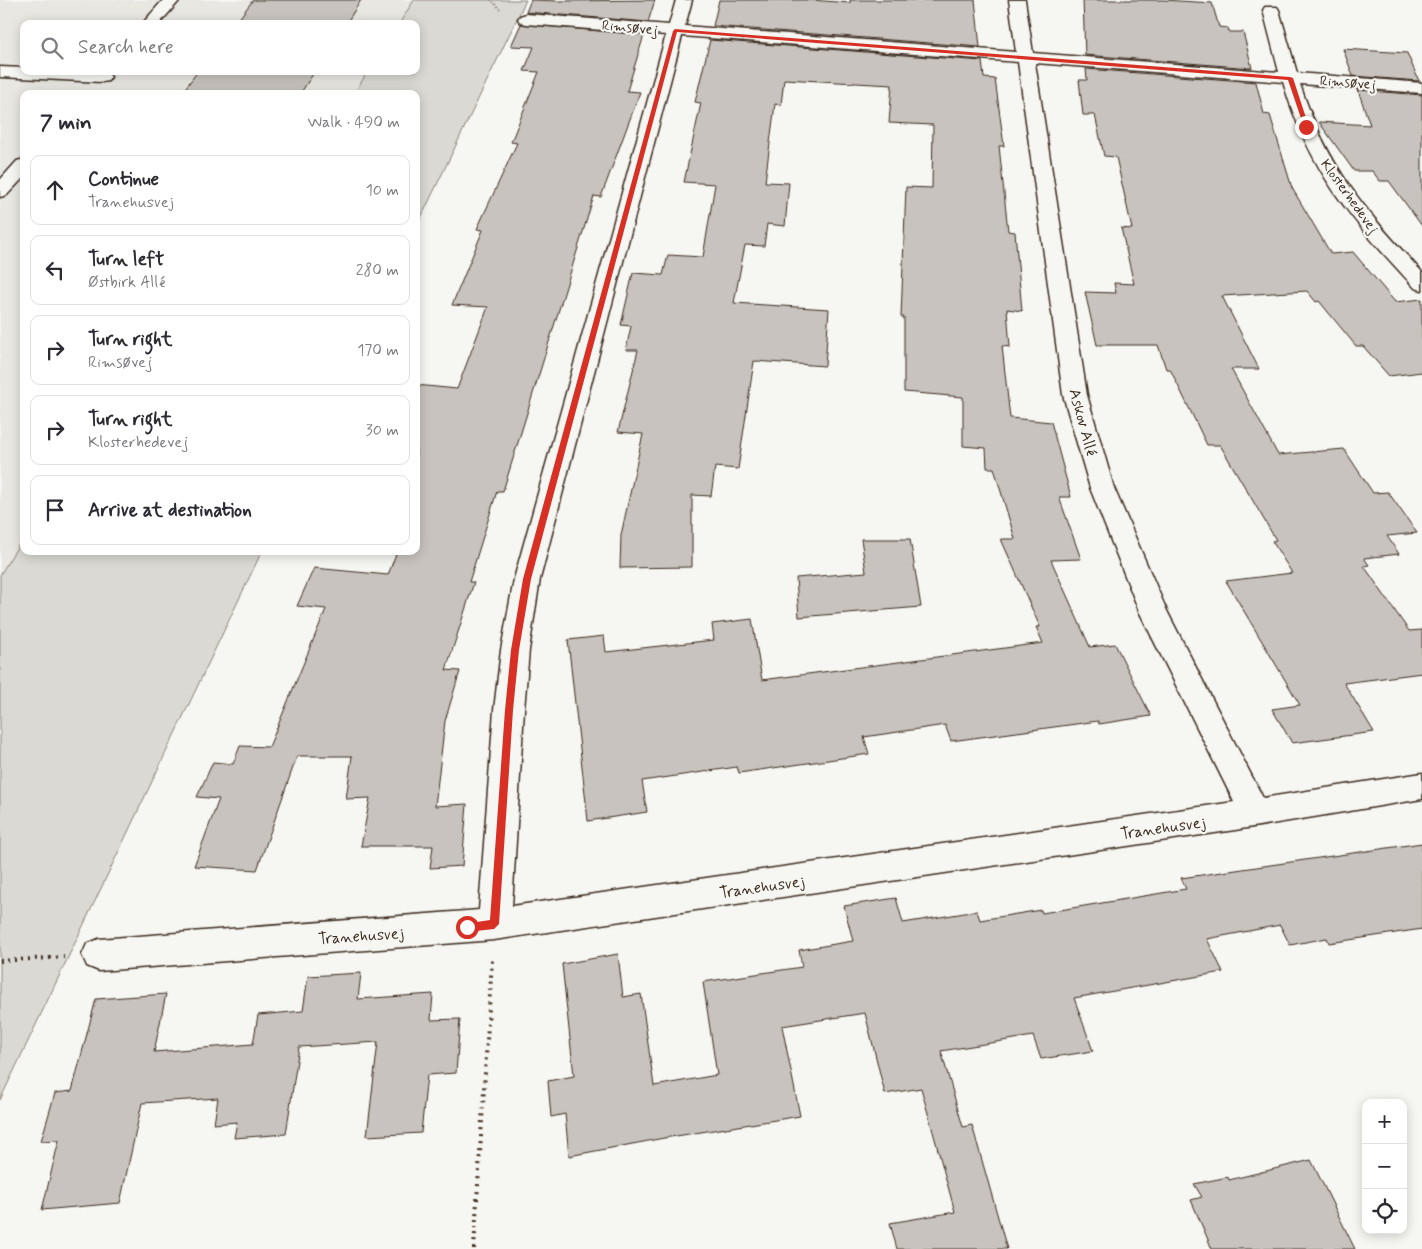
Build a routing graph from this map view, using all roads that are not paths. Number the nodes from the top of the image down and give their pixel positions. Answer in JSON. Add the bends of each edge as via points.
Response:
{"nodes":[{"id":1,"x":172,"y":0,"type":"edge"},
{"id":2,"x":684,"y":0,"type":"edge"},
{"id":3,"x":1017,"y":0,"type":"edge"},
{"id":4,"x":1271,"y":10,"type":"dead end"},
{"id":5,"x":526,"y":19,"type":"dead end"},
{"id":6,"x":154,"y":20,"type":"edge"},
{"id":7,"x":675,"y":31,"type":"junction"},
{"id":8,"x":1027,"y":58,"type":"junction"},
{"id":9,"x":0,"y":72,"type":"edge"},
{"id":10,"x":20,"y":72,"type":"edge"},
{"id":11,"x":103,"y":75,"type":"edge"},
{"id":12,"x":1290,"y":78,"type":"junction"},
{"id":13,"x":1422,"y":88,"type":"edge"},
{"id":14,"x":90,"y":90,"type":"edge"},
{"id":15,"x":20,"y":169,"type":"edge"},
{"id":16,"x":0,"y":191,"type":"edge"},
{"id":17,"x":1422,"y":284,"type":"edge"},
{"id":18,"x":1422,"y":786,"type":"edge"},
{"id":19,"x":1255,"y":813,"type":"junction"},
{"id":20,"x":494,"y":924,"type":"junction"},
{"id":21,"x":100,"y":955,"type":"road end"}],
"edges":[{"from":1,"to":6,"type":"street"},
{"from":2,"to":7,"type":"street"},
{"from":3,"to":8,"type":"street","name":"Askov Allé"},
{"from":4,"to":12,"type":"street","name":"Klosterhedevej"},
{"from":5,"to":7,"type":"street","name":"Rimsøvej"},
{"from":7,"to":8,"type":"street","name":"Rimsøvej"},
{"from":7,"to":20,"type":"street","via":[[527,579],[510,702]]},
{"from":8,"to":12,"type":"street","name":"Rimsøvej"},
{"from":8,"to":19,"type":"street","name":"Askov Allé","via":[[1075,395],[1102,488],[1153,612]]},
{"from":9,"to":10,"type":"street"},
{"from":11,"to":14,"type":"street"},
{"from":12,"to":13,"type":"street","name":"Rimsøvej"},
{"from":12,"to":17,"type":"street","name":"Klosterhedevej","via":[[1306,127],[1329,172],[1365,222]]},
{"from":15,"to":16,"type":"street"},
{"from":18,"to":19,"type":"street","name":"Tranehusvej"},
{"from":19,"to":20,"type":"street","name":"Tranehusvej"},
{"from":20,"to":21,"type":"street","name":"Tranehusvej"}]}
